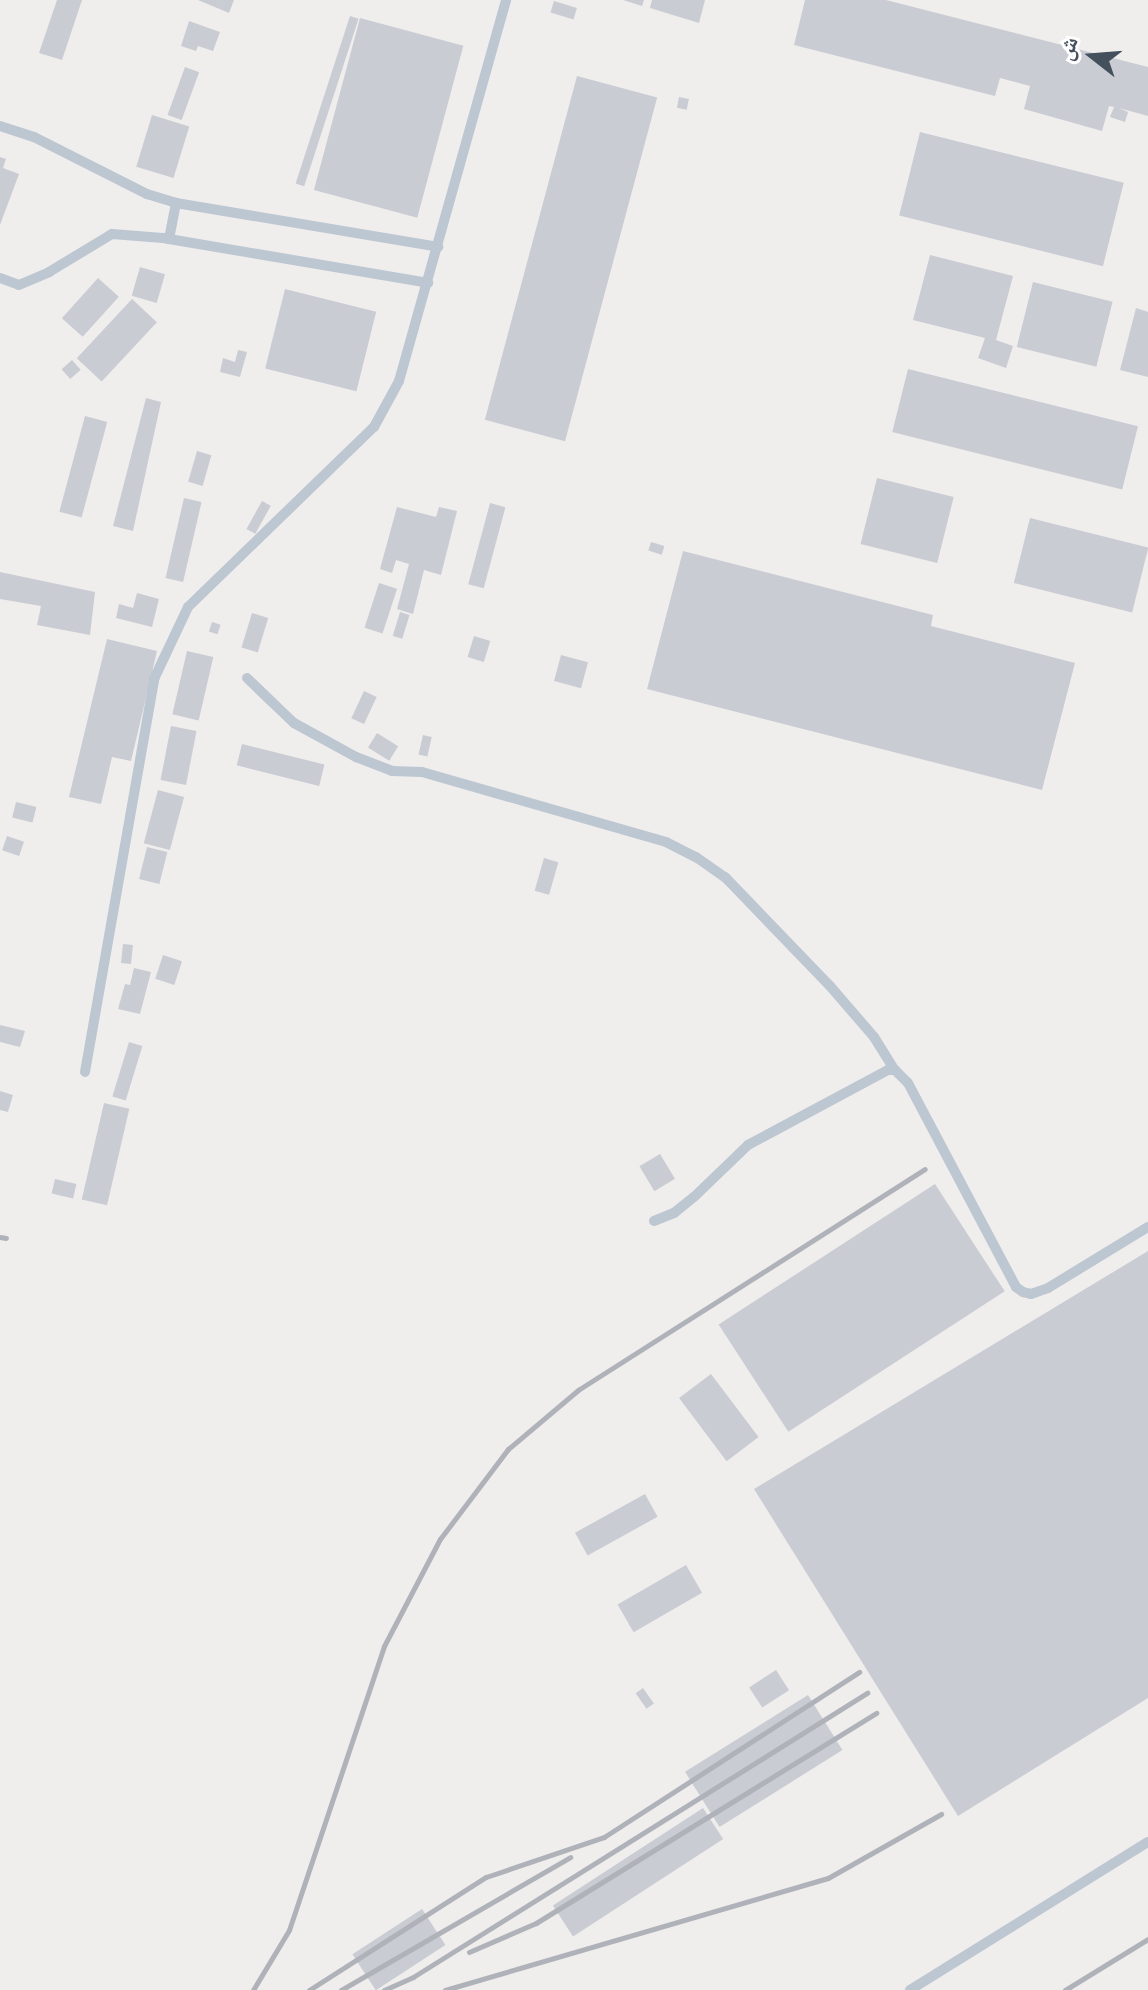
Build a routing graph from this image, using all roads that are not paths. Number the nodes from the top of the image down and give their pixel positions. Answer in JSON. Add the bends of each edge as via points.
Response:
{"nodes":[{"id":1,"x":506,"y":0,"type":"edge"},
{"id":2,"x":0,"y":126,"type":"edge"},
{"id":3,"x":176,"y":203,"type":"junction"},
{"id":4,"x":169,"y":239,"type":"junction"},
{"id":5,"x":438,"y":247,"type":"junction"},
{"id":6,"x":0,"y":278,"type":"edge"},
{"id":7,"x":428,"y":283,"type":"junction"},
{"id":8,"x":247,"y":678,"type":"dead end"},
{"id":9,"x":895,"y":1070,"type":"junction"},
{"id":10,"x":85,"y":1072,"type":"dead end"},
{"id":11,"x":654,"y":1221,"type":"dead end"},
{"id":12,"x":1148,"y":1227,"type":"edge"},
{"id":13,"x":1148,"y":1842,"type":"edge"},
{"id":14,"x":910,"y":1990,"type":"edge"}],
"edges":[{"from":1,"to":5,"type":"lane"},
{"from":2,"to":3,"type":"lane"},
{"from":3,"to":4,"type":"lane"},
{"from":3,"to":5,"type":"lane"},
{"from":4,"to":6,"type":"lane","via":[[112,234],[19,285]]},
{"from":4,"to":7,"type":"lane"},
{"from":5,"to":7,"type":"lane"},
{"from":7,"to":10,"type":"lane","via":[[399,381],[374,427],[188,607],[173,634],[154,679]]},
{"from":8,"to":9,"type":"lane","via":[[294,723],[392,771],[422,772],[498,793],[666,842],[696,857],[725,877],[830,986]]},
{"from":9,"to":11,"type":"lane","via":[[748,1145],[694,1197]]},
{"from":9,"to":12,"type":"lane","via":[[908,1083],[1023,1292],[1048,1288]]},
{"from":13,"to":14,"type":"lane"}]}
